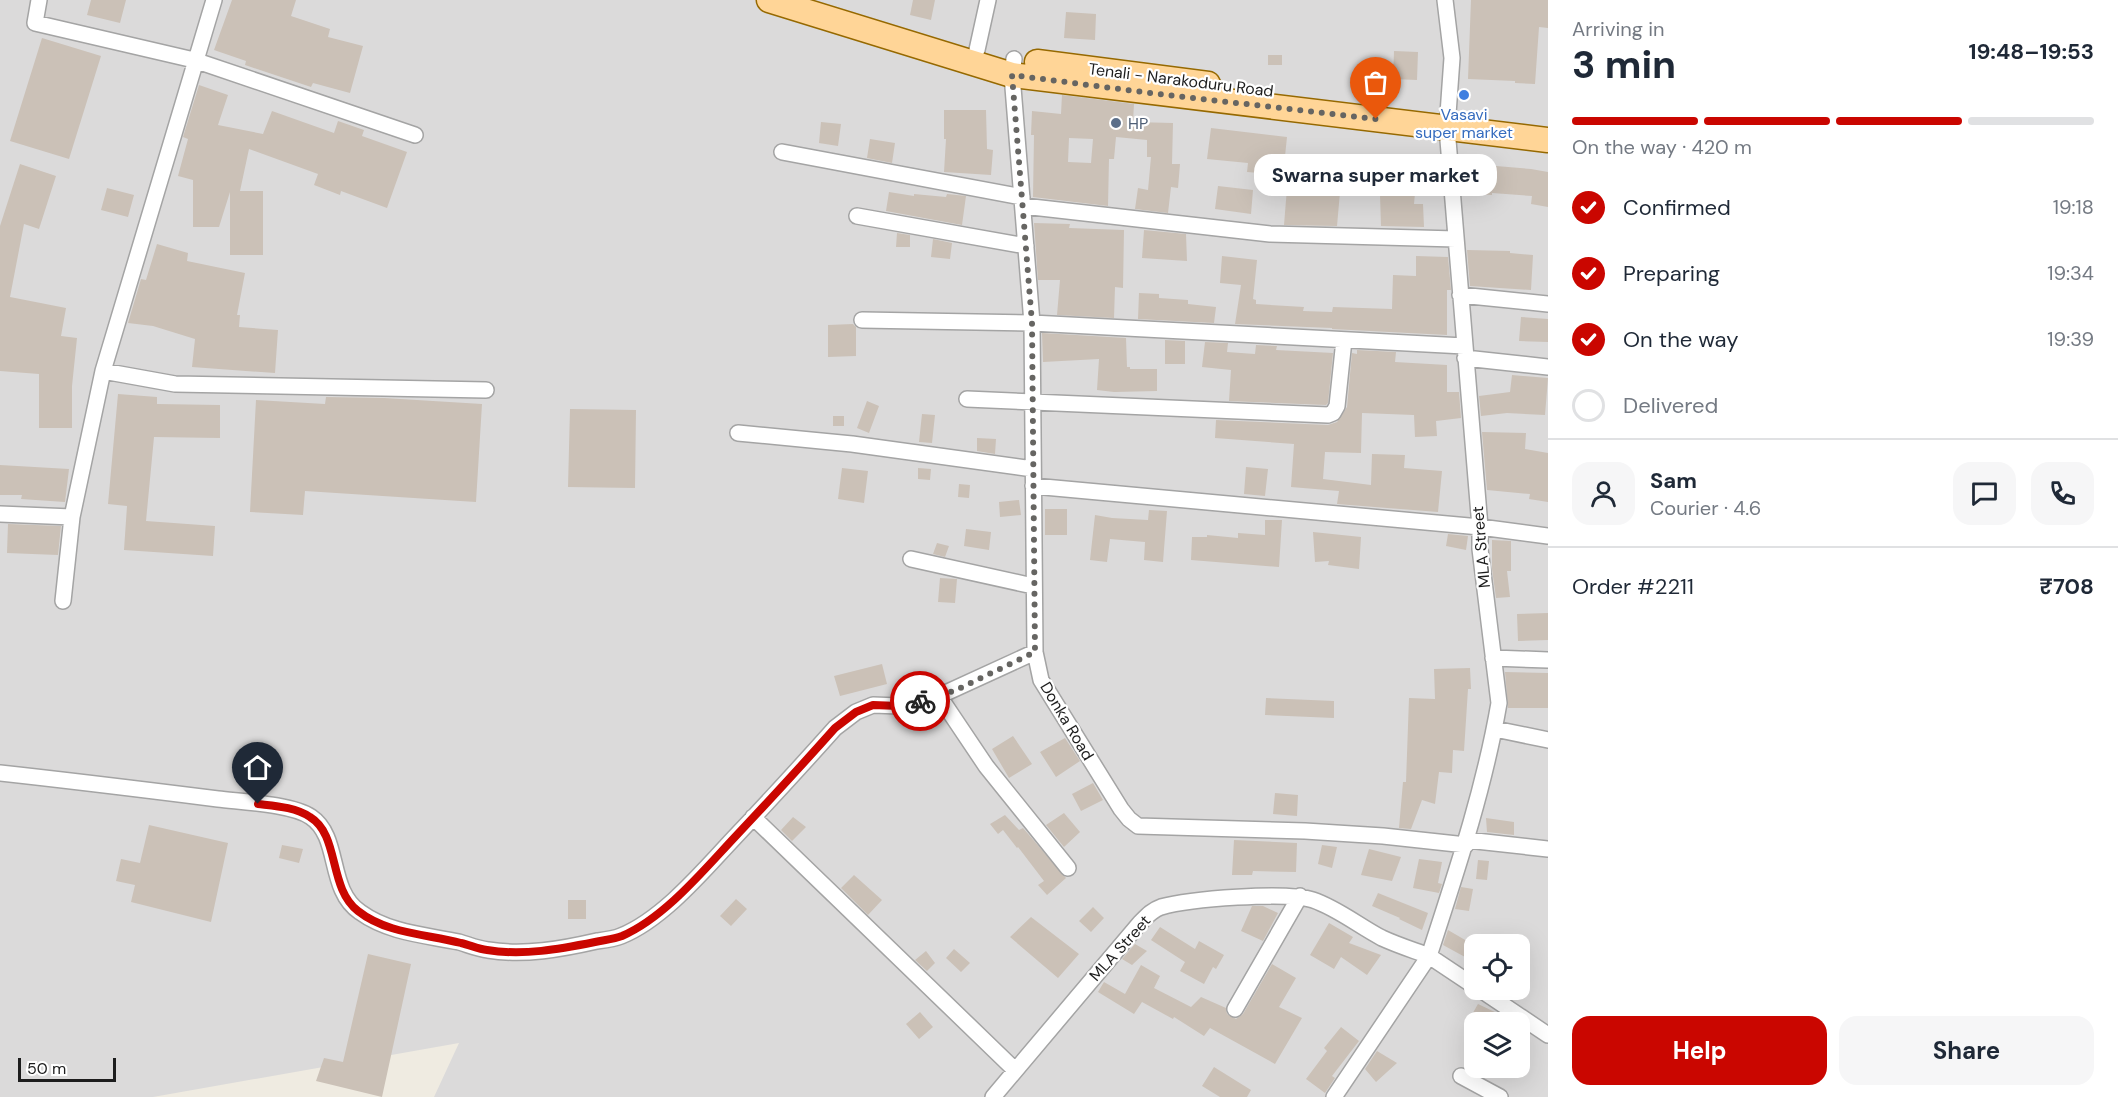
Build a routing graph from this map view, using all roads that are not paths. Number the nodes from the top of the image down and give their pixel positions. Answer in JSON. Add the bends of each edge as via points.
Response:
{"nodes":[{"id":1,"x":39,"y":0,"type":"edge"},
{"id":2,"x":214,"y":0,"type":"edge"},
{"id":3,"x":769,"y":0,"type":"edge"},
{"id":4,"x":822,"y":0,"type":"edge"},
{"id":5,"x":988,"y":0,"type":"edge"},
{"id":6,"x":1445,"y":0,"type":"edge"},
{"id":7,"x":977,"y":50,"type":"junction"},
{"id":8,"x":194,"y":60,"type":"junction"},
{"id":9,"x":1013,"y":67,"type":"junction"},
{"id":10,"x":1448,"y":120,"type":"junction"},
{"id":11,"x":1548,"y":124,"type":"edge"},
{"id":12,"x":415,"y":135,"type":"dead end"},
{"id":13,"x":1548,"y":140,"type":"edge"},
{"id":14,"x":782,"y":152,"type":"dead end"},
{"id":15,"x":1022,"y":202,"type":"junction"},
{"id":16,"x":857,"y":216,"type":"dead end"},
{"id":17,"x":1456,"y":239,"type":"junction"},
{"id":18,"x":1026,"y":246,"type":"junction"},
{"id":19,"x":1460,"y":295,"type":"junction"},
{"id":20,"x":1548,"y":304,"type":"edge"},
{"id":21,"x":862,"y":320,"type":"dead end"},
{"id":22,"x":1032,"y":323,"type":"junction"},
{"id":23,"x":1344,"y":340,"type":"junction"},
{"id":24,"x":1464,"y":352,"type":"junction"},
{"id":25,"x":1548,"y":367,"type":"edge"},
{"id":26,"x":103,"y":371,"type":"junction"},
{"id":27,"x":486,"y":390,"type":"dead end"},
{"id":28,"x":967,"y":399,"type":"dead end"},
{"id":29,"x":1033,"y":401,"type":"junction"},
{"id":30,"x":738,"y":433,"type":"dead end"},
{"id":31,"x":1033,"y":469,"type":"junction"},
{"id":32,"x":1033,"y":486,"type":"junction"},
{"id":33,"x":0,"y":514,"type":"edge"},
{"id":34,"x":72,"y":517,"type":"junction"},
{"id":35,"x":1480,"y":527,"type":"junction"},
{"id":36,"x":1548,"y":536,"type":"edge"},
{"id":37,"x":911,"y":560,"type":"dead end"},
{"id":38,"x":1033,"y":586,"type":"junction"},
{"id":39,"x":63,"y":601,"type":"dead end"},
{"id":40,"x":1035,"y":652,"type":"junction"},
{"id":41,"x":1493,"y":658,"type":"junction"},
{"id":42,"x":1548,"y":660,"type":"edge"},
{"id":43,"x":939,"y":696,"type":"junction"},
{"id":44,"x":1495,"y":729,"type":"junction"},
{"id":45,"x":1548,"y":740,"type":"edge"},
{"id":46,"x":0,"y":773,"type":"edge"},
{"id":47,"x":753,"y":817,"type":"junction"},
{"id":48,"x":1467,"y":842,"type":"junction"},
{"id":49,"x":1548,"y":849,"type":"edge"},
{"id":50,"x":1068,"y":868,"type":"dead end"},
{"id":51,"x":1300,"y":896,"type":"junction"},
{"id":52,"x":1429,"y":957,"type":"junction"},
{"id":53,"x":1464,"y":980,"type":"edge"},
{"id":54,"x":1496,"y":1000,"type":"edge"},
{"id":55,"x":1235,"y":1009,"type":"dead end"},
{"id":56,"x":1548,"y":1035,"type":"edge"},
{"id":57,"x":1015,"y":1070,"type":"junction"},
{"id":58,"x":1461,"y":1076,"type":"dead end"},
{"id":59,"x":993,"y":1097,"type":"edge"},
{"id":60,"x":1334,"y":1097,"type":"edge"},
{"id":61,"x":1500,"y":1097,"type":"edge"}],
"edges":[{"from":1,"to":8,"type":"street","via":[[35,23]]},
{"from":2,"to":8,"type":"street"},
{"from":3,"to":9,"type":"main road","name":"Tenali - Narakoduru Road"},
{"from":4,"to":7,"type":"main road","name":"Tenali - Narakoduru Road"},
{"from":5,"to":7,"type":"street"},
{"from":6,"to":10,"type":"street","name":"MLA Street","via":[[1452,58]]},
{"from":7,"to":9,"type":"main road","name":"Tenali - Narakoduru Road"},
{"from":8,"to":12,"type":"street"},
{"from":8,"to":26,"type":"street"},
{"from":9,"to":10,"type":"main road","name":"Tenali - Narakoduru Road","via":[[1150,93]]},
{"from":9,"to":15,"type":"street","name":"Donka Road"},
{"from":10,"to":11,"type":"main road","name":"Tenali - Narakoduru Road"},
{"from":10,"to":13,"type":"main road","name":"Tenali - Narakoduru Road"},
{"from":10,"to":17,"type":"street","name":"MLA Street"},
{"from":14,"to":15,"type":"street"},
{"from":15,"to":17,"type":"street","via":[[1270,234]]},
{"from":15,"to":18,"type":"street","name":"Donka Road"},
{"from":16,"to":18,"type":"street"},
{"from":17,"to":19,"type":"street","name":"MLA Street"},
{"from":18,"to":22,"type":"street","name":"Donka Road"},
{"from":19,"to":20,"type":"street"},
{"from":19,"to":24,"type":"street","name":"MLA Street"},
{"from":21,"to":22,"type":"street"},
{"from":22,"to":23,"type":"street"},
{"from":22,"to":29,"type":"street","name":"Donka Road"},
{"from":23,"to":24,"type":"street"},
{"from":23,"to":29,"type":"street","via":[[1337,406],[1328,415]]},
{"from":24,"to":25,"type":"street"},
{"from":24,"to":35,"type":"street","name":"MLA Street"},
{"from":26,"to":27,"type":"street","via":[[175,384]]},
{"from":26,"to":34,"type":"street"},
{"from":28,"to":29,"type":"street"},
{"from":29,"to":31,"type":"street","name":"Donka Road"},
{"from":30,"to":31,"type":"street"},
{"from":31,"to":32,"type":"street","name":"Donka Road"},
{"from":32,"to":35,"type":"street"},
{"from":32,"to":38,"type":"street","name":"Donka Road"},
{"from":33,"to":34,"type":"street"},
{"from":34,"to":39,"type":"street"},
{"from":35,"to":36,"type":"street"},
{"from":35,"to":41,"type":"street","name":"MLA Street"},
{"from":37,"to":38,"type":"street"},
{"from":38,"to":40,"type":"street","name":"Donka Road"},
{"from":40,"to":43,"type":"street"},
{"from":40,"to":48,"type":"street","name":"Donka Road","via":[[1041,680],[1121,809],[1138,825]]},
{"from":41,"to":42,"type":"street"},
{"from":41,"to":44,"type":"street","name":"MLA Street","via":[[1499,704]]},
{"from":43,"to":47,"type":"street","via":[[899,706],[878,704],[856,712],[835,728]]},
{"from":43,"to":50,"type":"street","via":[[986,766]]},
{"from":44,"to":45,"type":"street"},
{"from":44,"to":48,"type":"street","name":"MLA Street"},
{"from":46,"to":47,"type":"street","via":[[301,812],[321,827],[339,885],[358,911],[409,933],[497,951],[561,949],[621,936],[647,922],[690,885]]},
{"from":47,"to":57,"type":"street"},
{"from":48,"to":49,"type":"street","name":"Donka Road"},
{"from":48,"to":52,"type":"street","name":"MLA Street"},
{"from":51,"to":52,"type":"street","name":"MLA Street"},
{"from":51,"to":55,"type":"street"},
{"from":51,"to":57,"type":"street","name":"MLA Street","via":[[1159,908]]},
{"from":52,"to":53,"type":"street"},
{"from":52,"to":60,"type":"street","name":"MLA Street"},
{"from":54,"to":56,"type":"street"},
{"from":57,"to":59,"type":"street","name":"MLA Street"},
{"from":58,"to":61,"type":"street"}]}
